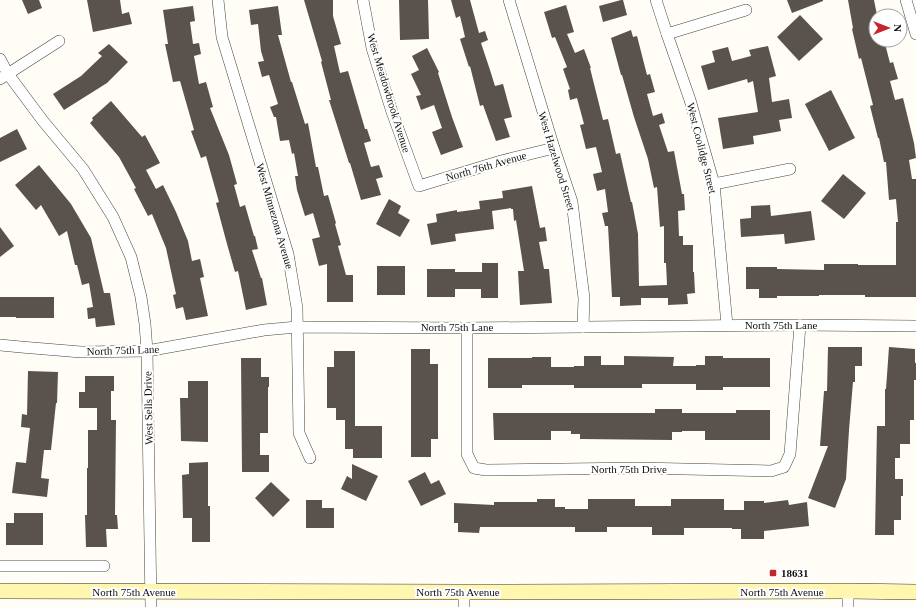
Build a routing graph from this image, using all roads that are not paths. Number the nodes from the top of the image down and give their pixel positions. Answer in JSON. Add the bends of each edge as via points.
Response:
{"nodes":[{"id":1,"x":218,"y":0,"type":"edge"},
{"id":2,"x":363,"y":0,"type":"edge"},
{"id":3,"x":509,"y":0,"type":"edge"},
{"id":4,"x":656,"y":0,"type":"edge"},
{"id":5,"x":906,"y":0,"type":"edge"},
{"id":6,"x":746,"y":10,"type":"dead end"},
{"id":7,"x":667,"y":34,"type":"junction"},
{"id":8,"x":916,"y":34,"type":"edge"},
{"id":9,"x":59,"y":41,"type":"dead end"},
{"id":10,"x":0,"y":60,"type":"edge"},
{"id":11,"x":4,"y":77,"type":"edge"},
{"id":12,"x":554,"y":148,"type":"junction"},
{"id":13,"x":790,"y":169,"type":"dead end"},
{"id":14,"x":714,"y":184,"type":"junction"},
{"id":15,"x":419,"y":186,"type":"joint"},
{"id":16,"x":727,"y":325,"type":"junction"},
{"id":17,"x":800,"y":325,"type":"junction"},
{"id":18,"x":916,"y":326,"type":"edge"},
{"id":19,"x":297,"y":327,"type":"junction"},
{"id":20,"x":583,"y":327,"type":"junction"},
{"id":21,"x":467,"y":328,"type":"junction"},
{"id":22,"x":0,"y":348,"type":"edge"},
{"id":23,"x":147,"y":351,"type":"junction"},
{"id":24,"x":310,"y":458,"type":"dead end"},
{"id":25,"x":0,"y":566,"type":"edge"},
{"id":26,"x":104,"y":566,"type":"dead end"},
{"id":27,"x":0,"y":591,"type":"edge"},
{"id":28,"x":848,"y":591,"type":"junction"},
{"id":29,"x":151,"y":592,"type":"junction"},
{"id":30,"x":916,"y":592,"type":"edge"},
{"id":31,"x":464,"y":600,"type":"edge"},
{"id":32,"x":151,"y":607,"type":"edge"},
{"id":33,"x":848,"y":607,"type":"edge"}],
"edges":[{"from":1,"to":19,"type":"street","name":"West Minnezona Avenue","via":[[222,36],[288,254],[297,308]]},
{"from":2,"to":15,"type":"street","name":"West Meadowbrook Avenue","via":[[372,48]]},
{"from":3,"to":12,"type":"street","name":"West Hazelwood Street"},
{"from":4,"to":7,"type":"street","name":"West Coolidge Street"},
{"from":5,"to":8,"type":"street"},
{"from":6,"to":7,"type":"street"},
{"from":7,"to":14,"type":"street","name":"West Coolidge Street","via":[[690,100]]},
{"from":9,"to":11,"type":"street"},
{"from":10,"to":11,"type":"street","name":"West Sells Drive"},
{"from":11,"to":23,"type":"street","name":"West Sells Drive","via":[[84,169],[113,216],[131,256],[141,297]]},
{"from":12,"to":15,"type":"street","name":"North 76th Avenue"},
{"from":12,"to":20,"type":"street","name":"West Hazelwood Street","via":[[572,202],[584,298]]},
{"from":13,"to":14,"type":"street"},
{"from":14,"to":16,"type":"street","name":"West Coolidge Street"},
{"from":16,"to":17,"type":"street","name":"North 75th Lane"},
{"from":16,"to":20,"type":"street","name":"North 75th Lane"},
{"from":17,"to":18,"type":"street","name":"North 75th Lane"},
{"from":17,"to":21,"type":"street","name":"North 75th Drive","via":[[790,454],[784,467],[771,471],[474,468],[467,454]]},
{"from":19,"to":21,"type":"street","name":"North 75th Lane"},
{"from":19,"to":23,"type":"street","name":"North 75th Lane","via":[[264,330]]},
{"from":19,"to":24,"type":"street","name":"West Minnezona Avenue","via":[[299,433]]},
{"from":20,"to":21,"type":"street","name":"North 75th Lane"},
{"from":22,"to":23,"type":"street","name":"North 75th Lane","via":[[81,352]]},
{"from":23,"to":29,"type":"street","name":"West Sells Drive"},
{"from":25,"to":26,"type":"street"},
{"from":27,"to":29,"type":"main road","name":"North 75th Avenue"},
{"from":28,"to":30,"type":"main road","name":"North 75th Avenue"},
{"from":28,"to":31,"type":"main road","name":"North 75th Avenue"},
{"from":28,"to":33,"type":"street"},
{"from":29,"to":31,"type":"main road","name":"North 75th Avenue"},
{"from":29,"to":32,"type":"street","name":"West Sells Drive"}]}
